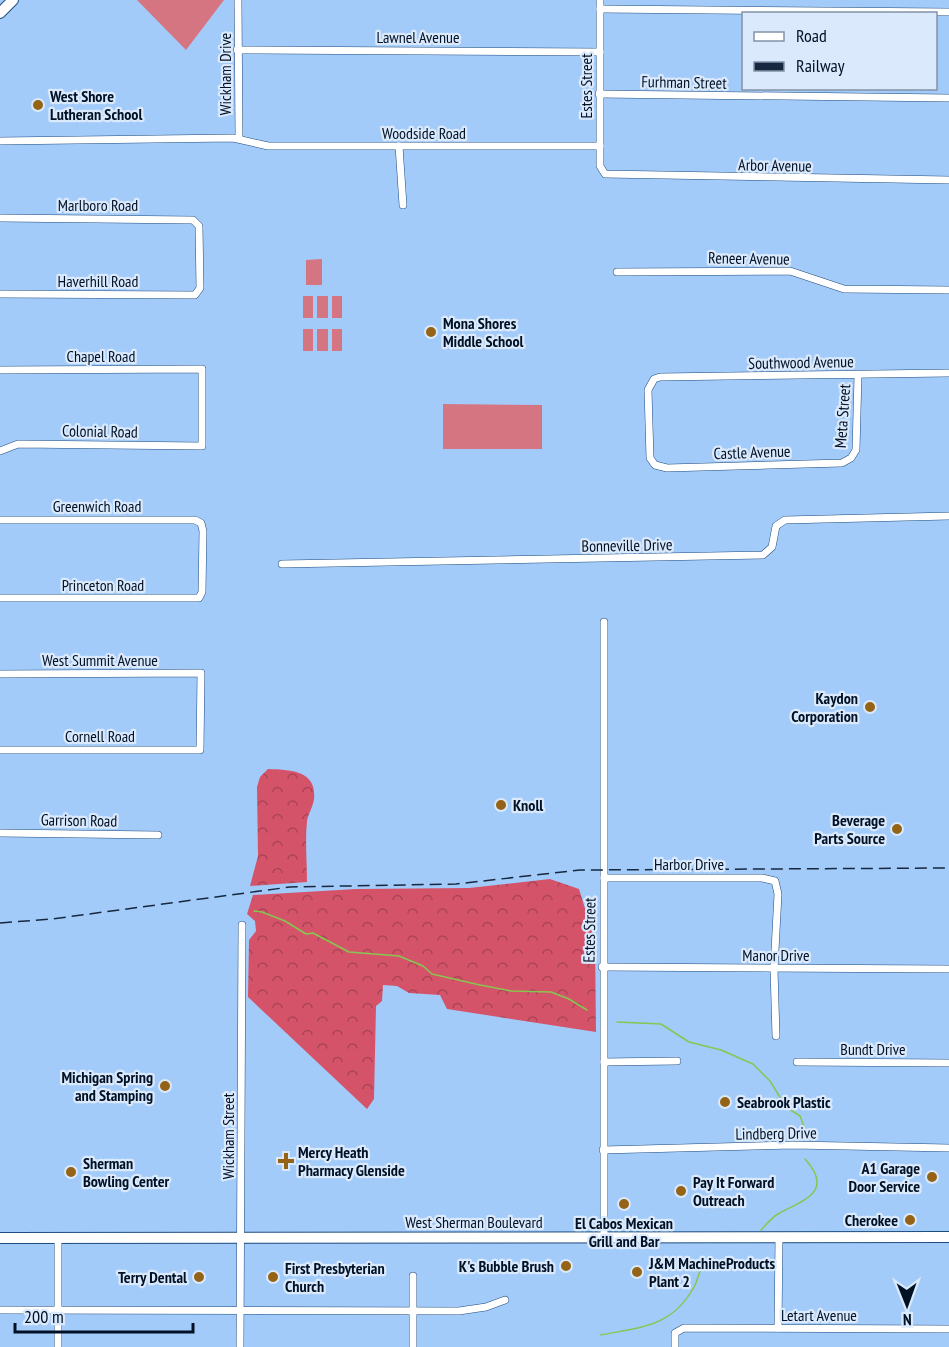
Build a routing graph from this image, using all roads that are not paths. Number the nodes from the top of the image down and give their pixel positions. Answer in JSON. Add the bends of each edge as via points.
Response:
{"nodes":[{"id":1,"x":13,"y":0,"type":"edge"},
{"id":2,"x":238,"y":0,"type":"edge"},
{"id":3,"x":600,"y":0,"type":"edge"},
{"id":4,"x":600,"y":9,"type":"junction"},
{"id":5,"x":949,"y":12,"type":"edge"},
{"id":6,"x":0,"y":13,"type":"edge"},
{"id":7,"x":237,"y":50,"type":"junction"},
{"id":8,"x":600,"y":52,"type":"junction"},
{"id":9,"x":599,"y":94,"type":"junction"},
{"id":10,"x":949,"y":98,"type":"edge"},
{"id":11,"x":239,"y":138,"type":"junction"},
{"id":12,"x":0,"y":141,"type":"edge"},
{"id":13,"x":248,"y":142,"type":"joint"},
{"id":14,"x":399,"y":146,"type":"junction"},
{"id":15,"x":600,"y":146,"type":"junction"},
{"id":16,"x":602,"y":172,"type":"joint"},
{"id":17,"x":949,"y":180,"type":"edge"},
{"id":18,"x":403,"y":205,"type":"dead end"},
{"id":19,"x":0,"y":218,"type":"edge"},
{"id":20,"x":617,"y":272,"type":"dead end"},
{"id":21,"x":949,"y":290,"type":"edge"},
{"id":22,"x":0,"y":294,"type":"edge"},
{"id":23,"x":195,"y":295,"type":"joint"},
{"id":24,"x":0,"y":370,"type":"edge"},
{"id":25,"x":949,"y":374,"type":"edge"},
{"id":26,"x":858,"y":375,"type":"junction"},
{"id":27,"x":202,"y":446,"type":"joint"},
{"id":28,"x":0,"y":451,"type":"edge"},
{"id":29,"x":851,"y":458,"type":"joint"},
{"id":30,"x":653,"y":463,"type":"joint"},
{"id":31,"x":949,"y":516,"type":"edge"},
{"id":32,"x":0,"y":519,"type":"edge"},
{"id":33,"x":282,"y":564,"type":"dead end"},
{"id":34,"x":202,"y":592,"type":"joint"},
{"id":35,"x":0,"y":598,"type":"edge"},
{"id":36,"x":604,"y":622,"type":"dead end"},
{"id":37,"x":0,"y":674,"type":"edge"},
{"id":38,"x":0,"y":750,"type":"edge"},
{"id":39,"x":200,"y":750,"type":"joint"},
{"id":40,"x":0,"y":833,"type":"edge"},
{"id":41,"x":158,"y":835,"type":"dead end"},
{"id":42,"x":604,"y":878,"type":"junction"},
{"id":43,"x":242,"y":925,"type":"dead end"},
{"id":44,"x":602,"y":967,"type":"junction"},
{"id":45,"x":774,"y":969,"type":"junction"},
{"id":46,"x":949,"y":969,"type":"edge"},
{"id":47,"x":776,"y":1036,"type":"dead end"},
{"id":48,"x":677,"y":1061,"type":"dead end"},
{"id":49,"x":603,"y":1062,"type":"junction"},
{"id":50,"x":797,"y":1062,"type":"dead end"},
{"id":51,"x":949,"y":1063,"type":"edge"},
{"id":52,"x":949,"y":1148,"type":"edge"},
{"id":53,"x":603,"y":1150,"type":"junction"},
{"id":54,"x":241,"y":1237,"type":"junction"},
{"id":55,"x":949,"y":1237,"type":"edge"},
{"id":56,"x":0,"y":1238,"type":"edge"},
{"id":57,"x":58,"y":1238,"type":"junction"},
{"id":58,"x":604,"y":1238,"type":"junction"},
{"id":59,"x":779,"y":1238,"type":"junction"},
{"id":60,"x":413,"y":1276,"type":"dead end"},
{"id":61,"x":505,"y":1300,"type":"dead end"},
{"id":62,"x":0,"y":1310,"type":"edge"},
{"id":63,"x":58,"y":1310,"type":"junction"},
{"id":64,"x":240,"y":1311,"type":"junction"},
{"id":65,"x":413,"y":1312,"type":"junction"},
{"id":66,"x":778,"y":1328,"type":"junction"},
{"id":67,"x":949,"y":1329,"type":"edge"},
{"id":68,"x":58,"y":1347,"type":"edge"},
{"id":69,"x":240,"y":1347,"type":"edge"},
{"id":70,"x":413,"y":1347,"type":"edge"},
{"id":71,"x":675,"y":1347,"type":"edge"}],
"edges":[{"from":1,"to":6,"type":"main road"},
{"from":2,"to":7,"type":"street","name":"Wickham Drive"},
{"from":3,"to":4,"type":"street","name":"Estes Street"},
{"from":4,"to":5,"type":"street"},
{"from":4,"to":8,"type":"street","name":"Estes Street"},
{"from":7,"to":8,"type":"street","name":"Lawnel Avenue"},
{"from":7,"to":11,"type":"street","name":"Wickham Drive"},
{"from":8,"to":9,"type":"street","name":"Estes Street"},
{"from":9,"to":10,"type":"street","name":"Furhman Street"},
{"from":9,"to":15,"type":"street","name":"Estes Street"},
{"from":11,"to":12,"type":"street"},
{"from":11,"to":13,"type":"street","name":"Wickham Drive"},
{"from":13,"to":14,"type":"street","name":"Woodside Road","via":[[268,146]]},
{"from":14,"to":15,"type":"street","name":"Woodside Road"},
{"from":14,"to":18,"type":"street"},
{"from":15,"to":16,"type":"street","name":"Estes Street"},
{"from":16,"to":17,"type":"street","name":"Arbor Avenue","via":[[616,177]]},
{"from":19,"to":23,"type":"street","name":"Marlboro Road","via":[[196,221],[200,288]]},
{"from":20,"to":21,"type":"street","name":"Reneer Avenue","via":[[789,271],[844,289]]},
{"from":22,"to":23,"type":"street","name":"Haverhill Road"},
{"from":24,"to":27,"type":"street","name":"Chapel Road","via":[[202,369]]},
{"from":25,"to":26,"type":"street","name":"Southwood Avenue"},
{"from":26,"to":29,"type":"street","name":"Meta Street","via":[[856,450]]},
{"from":26,"to":30,"type":"street","name":"Southwood Avenue","via":[[660,376],[648,390],[649,450]]},
{"from":27,"to":28,"type":"street","name":"Colonial Road","via":[[18,444]]},
{"from":29,"to":30,"type":"street","name":"Castle Avenue","via":[[842,463],[667,468]]},
{"from":31,"to":33,"type":"street","name":"Bonneville Drive","via":[[785,520],[776,526],[772,547],[764,555]]},
{"from":32,"to":34,"type":"street","name":"Greenwich Road","via":[[195,520],[203,531]]},
{"from":34,"to":35,"type":"street","name":"Princeton Road","via":[[199,598],[192,599]]},
{"from":36,"to":42,"type":"street","name":"Estes Street"},
{"from":37,"to":39,"type":"street","name":"West Summit Avenue","via":[[201,673]]},
{"from":38,"to":39,"type":"street","name":"Cornell Road"},
{"from":40,"to":41,"type":"street","name":"Garrison Road"},
{"from":42,"to":44,"type":"street","name":"Estes Street"},
{"from":42,"to":45,"type":"street","name":"Harbor Drive","via":[[775,880],[778,894]]},
{"from":43,"to":54,"type":"street","name":"Wickham Street"},
{"from":44,"to":45,"type":"street","name":"Manor Drive"},
{"from":44,"to":49,"type":"street","name":"Estes Street"},
{"from":45,"to":46,"type":"street","name":"Manor Drive"},
{"from":45,"to":47,"type":"street"},
{"from":48,"to":49,"type":"street"},
{"from":49,"to":53,"type":"street","name":"Estes Street"},
{"from":50,"to":51,"type":"street","name":"Bundt Drive"},
{"from":52,"to":53,"type":"street","name":"Lindberg Drive","via":[[793,1145]]},
{"from":53,"to":58,"type":"street","name":"Estes Street"},
{"from":54,"to":57,"type":"main road","name":"West Sherman Boulevard"},
{"from":54,"to":58,"type":"main road","name":"West Sherman Boulevard"},
{"from":54,"to":64,"type":"street","name":"Wickham Street"},
{"from":55,"to":59,"type":"main road","name":"West Sherman Boulevard"},
{"from":56,"to":57,"type":"main road","name":"West Sherman Boulevard"},
{"from":57,"to":63,"type":"street"},
{"from":58,"to":59,"type":"main road","name":"West Sherman Boulevard"},
{"from":59,"to":66,"type":"street"},
{"from":60,"to":65,"type":"street"},
{"from":61,"to":65,"type":"street","via":[[473,1309]]},
{"from":62,"to":63,"type":"street"},
{"from":63,"to":64,"type":"street"},
{"from":63,"to":68,"type":"street"},
{"from":64,"to":65,"type":"street"},
{"from":64,"to":69,"type":"street","name":"Wickham Street"},
{"from":65,"to":70,"type":"street"},
{"from":66,"to":67,"type":"street","name":"Letart Avenue"},
{"from":66,"to":71,"type":"street","name":"Letart Avenue","via":[[680,1329],[675,1333]]}]}
